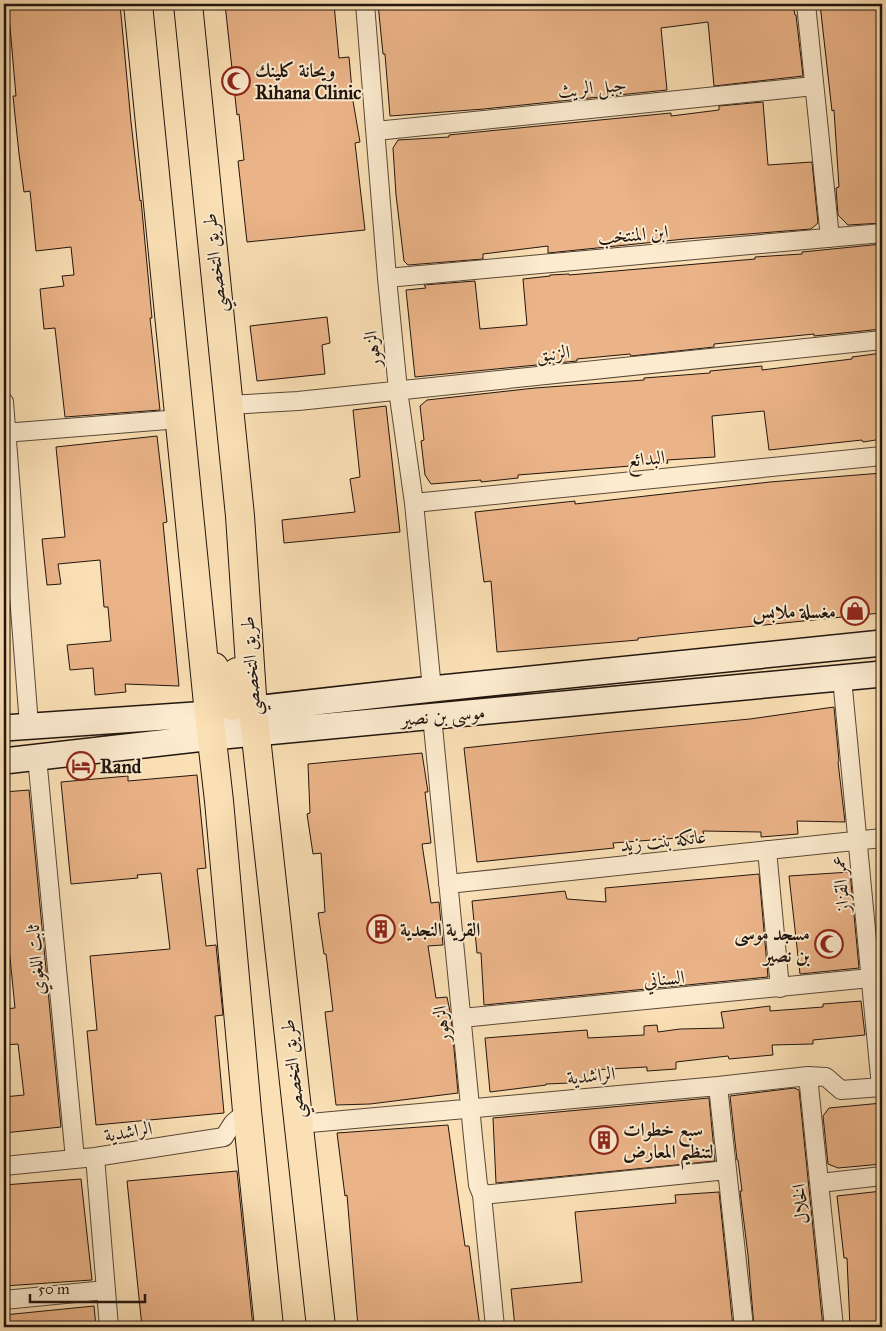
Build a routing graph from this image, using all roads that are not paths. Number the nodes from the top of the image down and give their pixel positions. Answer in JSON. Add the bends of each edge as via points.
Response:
{"nodes":[{"id":1,"x":138,"y":4,"type":"edge"},
{"id":2,"x":188,"y":4,"type":"edge"},
{"id":3,"x":365,"y":4,"type":"edge"},
{"id":4,"x":806,"y":4,"type":"edge"},
{"id":5,"x":814,"y":86,"type":"junction"},
{"id":6,"x":376,"y":131,"type":"junction"},
{"id":7,"x":882,"y":233,"type":"edge"},
{"id":8,"x":830,"y":238,"type":"junction"},
{"id":9,"x":387,"y":278,"type":"junction"},
{"id":10,"x":882,"y":340,"type":"edge"},
{"id":11,"x":398,"y":390,"type":"junction"},
{"id":12,"x":4,"y":402,"type":"edge"},
{"id":13,"x":228,"y":405,"type":"junction"},
{"id":14,"x":180,"y":419,"type":"junction"},
{"id":15,"x":5,"y":433,"type":"edge"},
{"id":16,"x":882,"y":456,"type":"edge"},
{"id":17,"x":414,"y":503,"type":"junction"},
{"id":18,"x":9,"y":535,"type":"edge"},
{"id":19,"x":248,"y":638,"type":"junction"},
{"id":20,"x":882,"y":644,"type":"edge"},
{"id":21,"x":203,"y":649,"type":"junction"},
{"id":22,"x":882,"y":674,"type":"edge"},
{"id":23,"x":842,"y":678,"type":"junction"},
{"id":24,"x":432,"y":689,"type":"junction"},
{"id":25,"x":432,"y":716,"type":"junction"},
{"id":26,"x":288,"y":718,"type":"junction"},
{"id":27,"x":254,"y":722,"type":"junction"},
{"id":28,"x":29,"y":725,"type":"junction"},
{"id":29,"x":211,"y":726,"type":"junction"},
{"id":30,"x":4,"y":728,"type":"edge"},
{"id":31,"x":175,"y":729,"type":"junction"},
{"id":32,"x":37,"y":757,"type":"junction"},
{"id":33,"x":4,"y":761,"type":"edge"},
{"id":34,"x":262,"y":794,"type":"junction"},
{"id":35,"x":219,"y":801,"type":"junction"},
{"id":36,"x":882,"y":838,"type":"edge"},
{"id":37,"x":857,"y":841,"type":"junction"},
{"id":38,"x":767,"y":850,"type":"junction"},
{"id":39,"x":448,"y":884,"type":"junction"},
{"id":40,"x":870,"y":978,"type":"junction"},
{"id":41,"x":780,"y":988,"type":"junction"},
{"id":42,"x":462,"y":1018,"type":"junction"},
{"id":43,"x":808,"y":1076,"type":"junction"},
{"id":44,"x":718,"y":1086,"type":"junction"},
{"id":45,"x":882,"y":1087,"type":"edge"},
{"id":46,"x":470,"y":1107,"type":"junction"},
{"id":47,"x":247,"y":1111,"type":"junction"},
{"id":48,"x":298,"y":1124,"type":"junction"},
{"id":49,"x":95,"y":1158,"type":"junction"},
{"id":50,"x":75,"y":1159,"type":"junction"},
{"id":51,"x":4,"y":1166,"type":"edge"},
{"id":52,"x":727,"y":1170,"type":"junction"},
{"id":53,"x":882,"y":1176,"type":"edge"},
{"id":54,"x":820,"y":1183,"type":"junction"},
{"id":55,"x":482,"y":1194,"type":"junction"},
{"id":56,"x":106,"y":1290,"type":"junction"},
{"id":57,"x":4,"y":1300,"type":"edge"},
{"id":58,"x":109,"y":1327,"type":"edge"},
{"id":59,"x":269,"y":1327,"type":"edge"},
{"id":60,"x":321,"y":1327,"type":"edge"},
{"id":61,"x":495,"y":1327,"type":"edge"},
{"id":62,"x":744,"y":1327,"type":"edge"},
{"id":63,"x":834,"y":1327,"type":"edge"}],
"edges":[{"from":1,"to":14,"type":"main road"},
{"from":2,"to":13,"type":"main road","name":"طريق التخصصي"},
{"from":3,"to":6,"type":"street","name":"الزهور"},
{"from":4,"to":5,"type":"street"},
{"from":5,"to":6,"type":"street","name":"جبل الريث"},
{"from":5,"to":8,"type":"street"},
{"from":6,"to":9,"type":"street","name":"الزهور"},
{"from":7,"to":8,"type":"street","name":"ابن المنتخب"},
{"from":8,"to":9,"type":"street","name":"ابن المنتخب"},
{"from":9,"to":11,"type":"street","name":"الزهور"},
{"from":10,"to":11,"type":"street","name":"الزنبق"},
{"from":11,"to":13,"type":"street","name":"الزنبق"},
{"from":11,"to":17,"type":"street","name":"الزهور"},
{"from":12,"to":15,"type":"street"},
{"from":13,"to":19,"type":"main road","name":"طريق التخصصي"},
{"from":14,"to":15,"type":"street"},
{"from":14,"to":21,"type":"main road"},
{"from":15,"to":18,"type":"street"},
{"from":16,"to":17,"type":"street","name":"البدائع"},
{"from":17,"to":24,"type":"street","name":"الزهور"},
{"from":18,"to":28,"type":"street"},
{"from":19,"to":21,"type":"main road","via":[[236,673],[238,700],[235,706],[229,704],[222,681]]},
{"from":19,"to":27,"type":"main road","name":"طريق التخصصي"},
{"from":20,"to":24,"type":"street"},
{"from":21,"to":29,"type":"main road"},
{"from":22,"to":23,"type":"street","name":"موسى بن نصير"},
{"from":23,"to":25,"type":"street","name":"موسى بن نصير"},
{"from":23,"to":37,"type":"street","name":"عمر القزاز"},
{"from":24,"to":26,"type":"street"},
{"from":25,"to":26,"type":"street","name":"موسى بن نصير"},
{"from":25,"to":39,"type":"street","name":"الزهور"},
{"from":26,"to":27,"type":"street","name":"موسى بن نصير"},
{"from":27,"to":29,"type":"street","name":"موسى بن نصير"},
{"from":27,"to":34,"type":"main road","name":"طريق التخصصي"},
{"from":28,"to":30,"type":"street"},
{"from":28,"to":31,"type":"street"},
{"from":29,"to":31,"type":"street","name":"موسى بن نصير"},
{"from":29,"to":35,"type":"main road"},
{"from":31,"to":32,"type":"street"},
{"from":32,"to":33,"type":"street"},
{"from":32,"to":50,"type":"street","name":"ثابت اللغوي"},
{"from":34,"to":35,"type":"main road","via":[[237,741],[231,740],[225,741]]},
{"from":34,"to":48,"type":"main road","name":"طريق التخصصي"},
{"from":35,"to":47,"type":"main road"},
{"from":36,"to":37,"type":"street","name":"عاتكة بنت زيد"},
{"from":37,"to":38,"type":"street","name":"عاتكة بنت زيد"},
{"from":37,"to":40,"type":"street","name":"عمر القزاز"},
{"from":38,"to":39,"type":"street","name":"عاتكة بنت زيد"},
{"from":38,"to":41,"type":"street"},
{"from":39,"to":42,"type":"street","name":"الزهور"},
{"from":40,"to":41,"type":"street","name":"السناني"},
{"from":40,"to":45,"type":"street","name":"عمر القزاز"},
{"from":41,"to":42,"type":"street","name":"السناني"},
{"from":42,"to":46,"type":"street","name":"الزهور"},
{"from":43,"to":44,"type":"street","name":"الراشدية"},
{"from":43,"to":45,"type":"street","name":"الراشدية","via":[[826,1077],[841,1090]]},
{"from":43,"to":54,"type":"street","name":"الخلال"},
{"from":44,"to":46,"type":"street","name":"الراشدية"},
{"from":44,"to":52,"type":"street"},
{"from":46,"to":48,"type":"street","name":"الراشدية"},
{"from":46,"to":55,"type":"street","name":"الزهور","via":[[478,1185]]},
{"from":47,"to":49,"type":"street","name":"الراشدية","via":[[233,1123],[224,1137]]},
{"from":47,"to":59,"type":"main road"},
{"from":48,"to":60,"type":"main road","name":"طريق التخصصي"},
{"from":49,"to":50,"type":"street","name":"الراشدية"},
{"from":49,"to":56,"type":"street"},
{"from":50,"to":51,"type":"street","name":"الراشدية"},
{"from":52,"to":55,"type":"street"},
{"from":52,"to":62,"type":"street"},
{"from":53,"to":54,"type":"street"},
{"from":54,"to":63,"type":"street","name":"الخلال"},
{"from":55,"to":61,"type":"street","name":"الزهور"},
{"from":56,"to":57,"type":"street"},
{"from":56,"to":58,"type":"street"}]}
